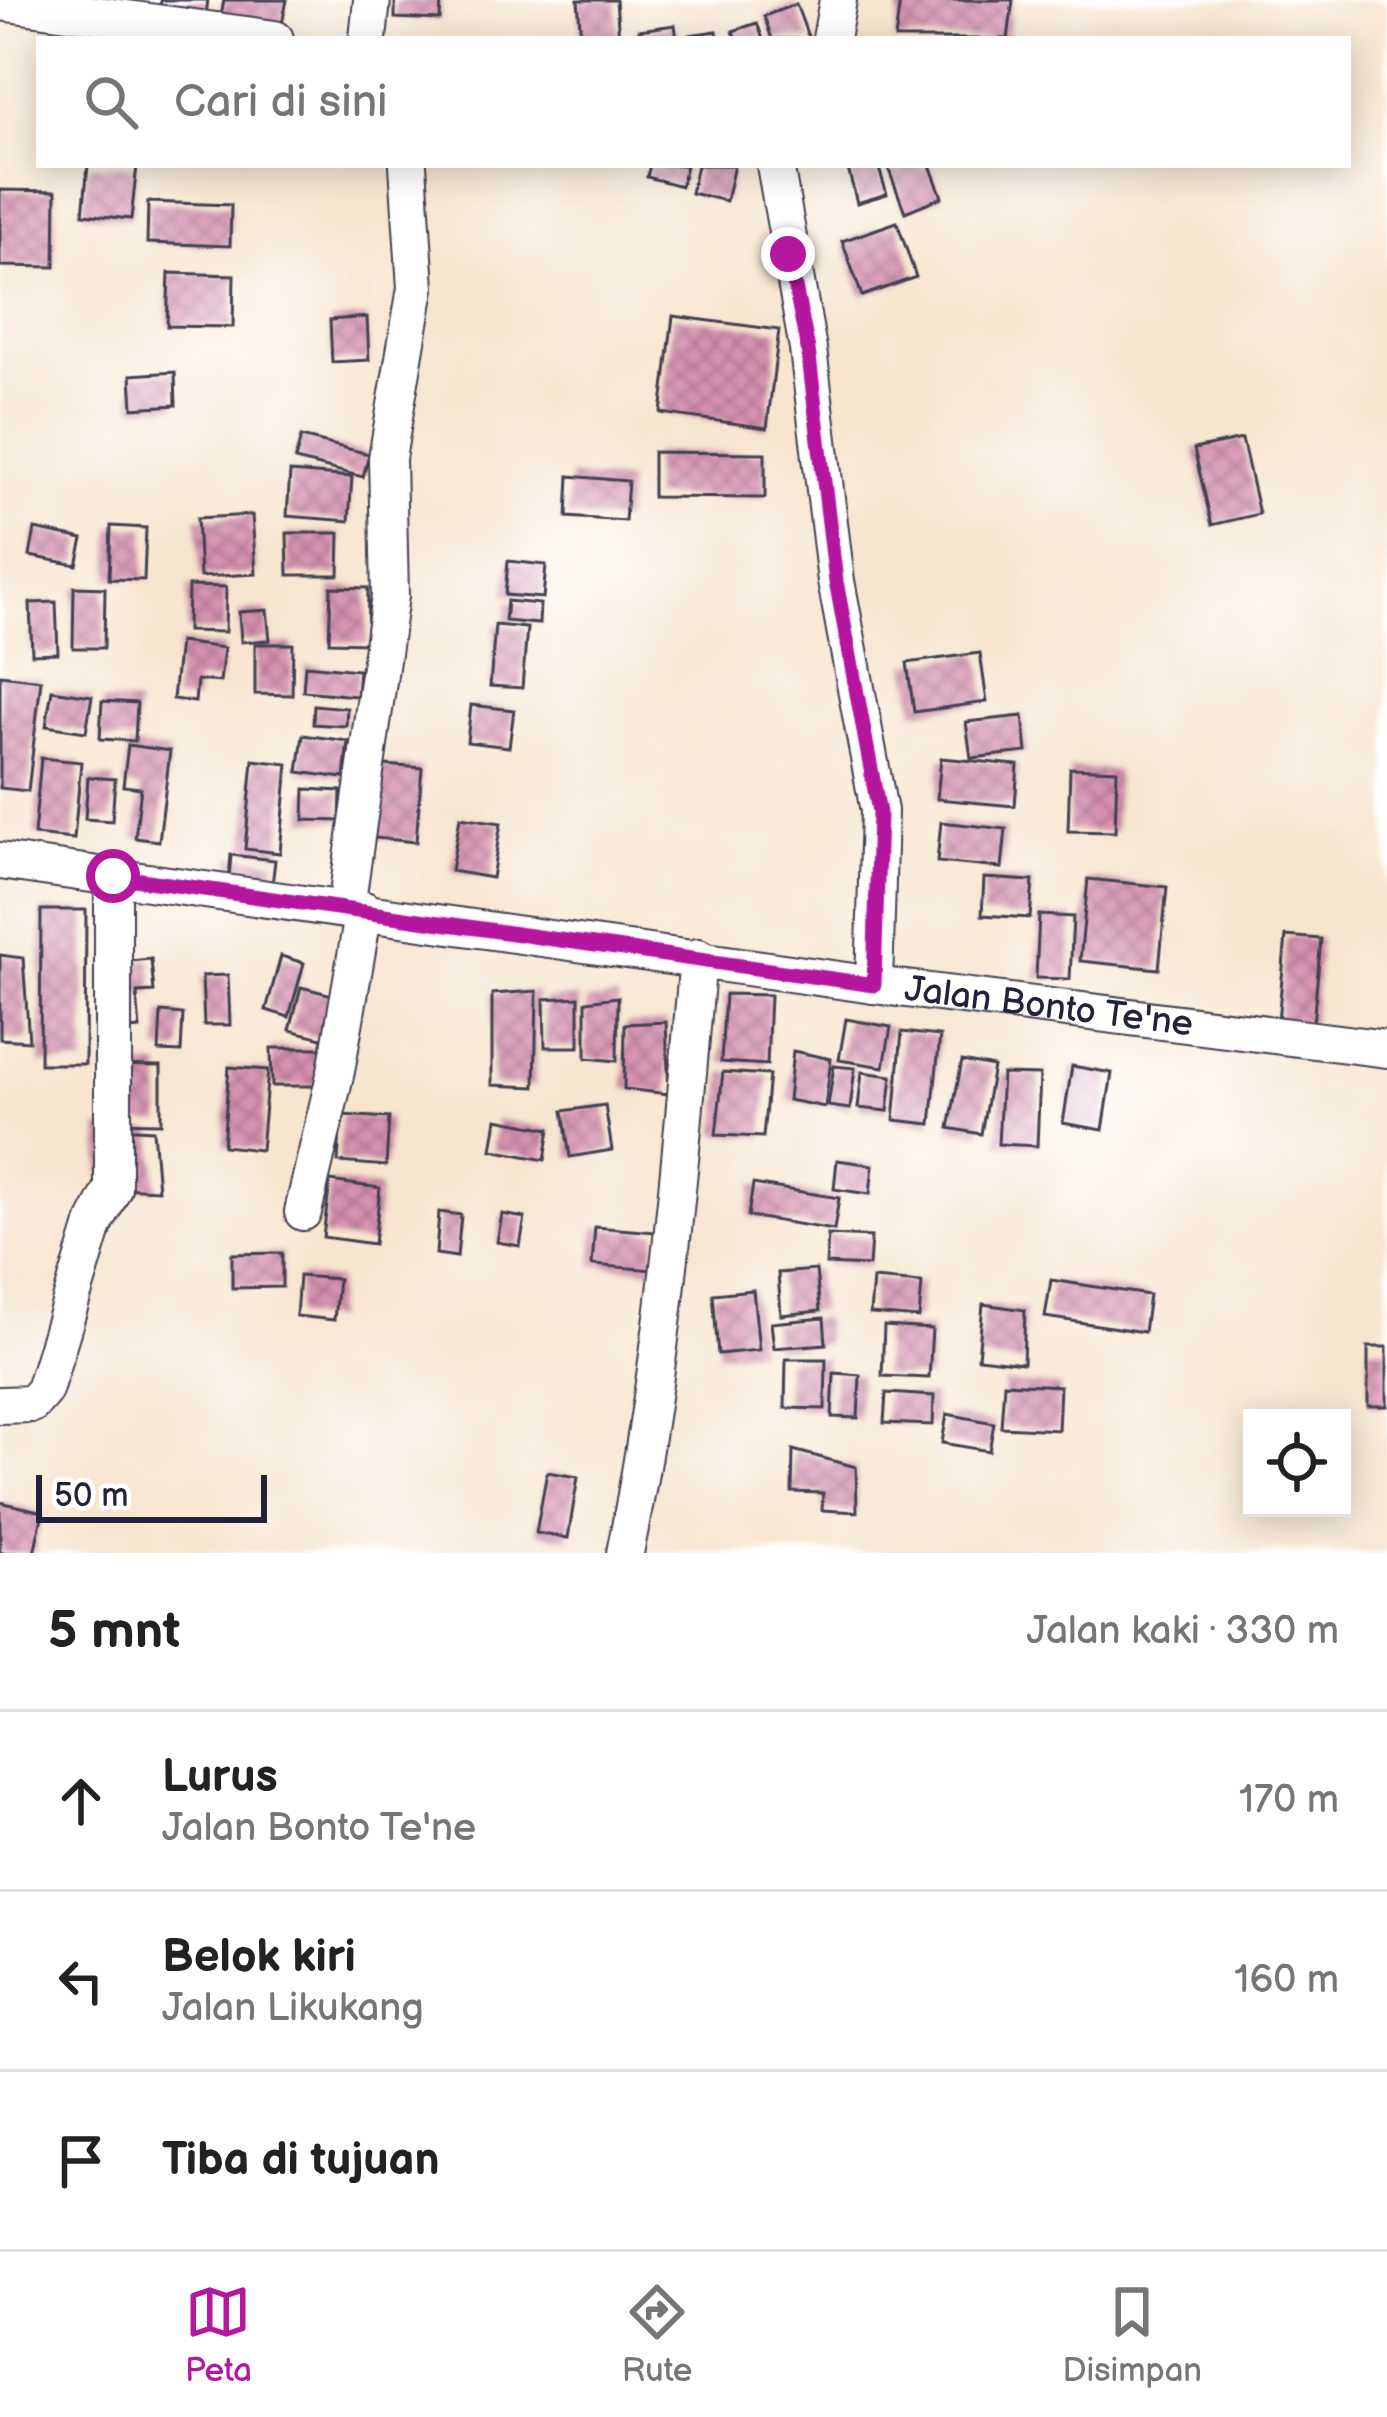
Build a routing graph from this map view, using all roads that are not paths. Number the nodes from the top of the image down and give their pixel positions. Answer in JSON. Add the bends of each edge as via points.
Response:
{"nodes":[{"id":1,"x":372,"y":0,"type":"edge"},
{"id":2,"x":838,"y":0,"type":"edge"},
{"id":3,"x":0,"y":2,"type":"edge"},
{"id":4,"x":253,"y":36,"type":"edge"},
{"id":5,"x":368,"y":36,"type":"edge"},
{"id":6,"x":832,"y":36,"type":"edge"},
{"id":7,"x":408,"y":168,"type":"edge"},
{"id":8,"x":776,"y":168,"type":"edge"},
{"id":9,"x":0,"y":861,"type":"edge"},
{"id":10,"x":113,"y":876,"type":"junction"},
{"id":11,"x":355,"y":909,"type":"junction"},
{"id":12,"x":698,"y":957,"type":"junction"},
{"id":13,"x":874,"y":985,"type":"junction"},
{"id":14,"x":1387,"y":1049,"type":"edge"},
{"id":15,"x":303,"y":1212,"type":"dead end"},
{"id":16,"x":0,"y":1405,"type":"edge"},
{"id":17,"x":625,"y":1553,"type":"edge"}],
"edges":[{"from":1,"to":5,"type":"street"},
{"from":2,"to":6,"type":"street"},
{"from":3,"to":4,"type":"street"},
{"from":7,"to":11,"type":"street","via":[[416,288],[387,458],[390,596]]},
{"from":8,"to":13,"type":"street","via":[[879,812]]},
{"from":9,"to":10,"type":"street","name":"Jalan Bonto Te'ne"},
{"from":10,"to":11,"type":"street","name":"Jalan Bonto Te'ne"},
{"from":10,"to":16,"type":"street","via":[[112,1188],[44,1390],[32,1404]]},
{"from":11,"to":12,"type":"street","name":"Jalan Bonto Te'ne"},
{"from":11,"to":15,"type":"street","via":[[336,1071]]},
{"from":12,"to":13,"type":"street","name":"Jalan Bonto Te'ne"},
{"from":12,"to":17,"type":"street","via":[[675,1241]]},
{"from":13,"to":14,"type":"street","name":"Jalan Bonto Te'ne"}]}
